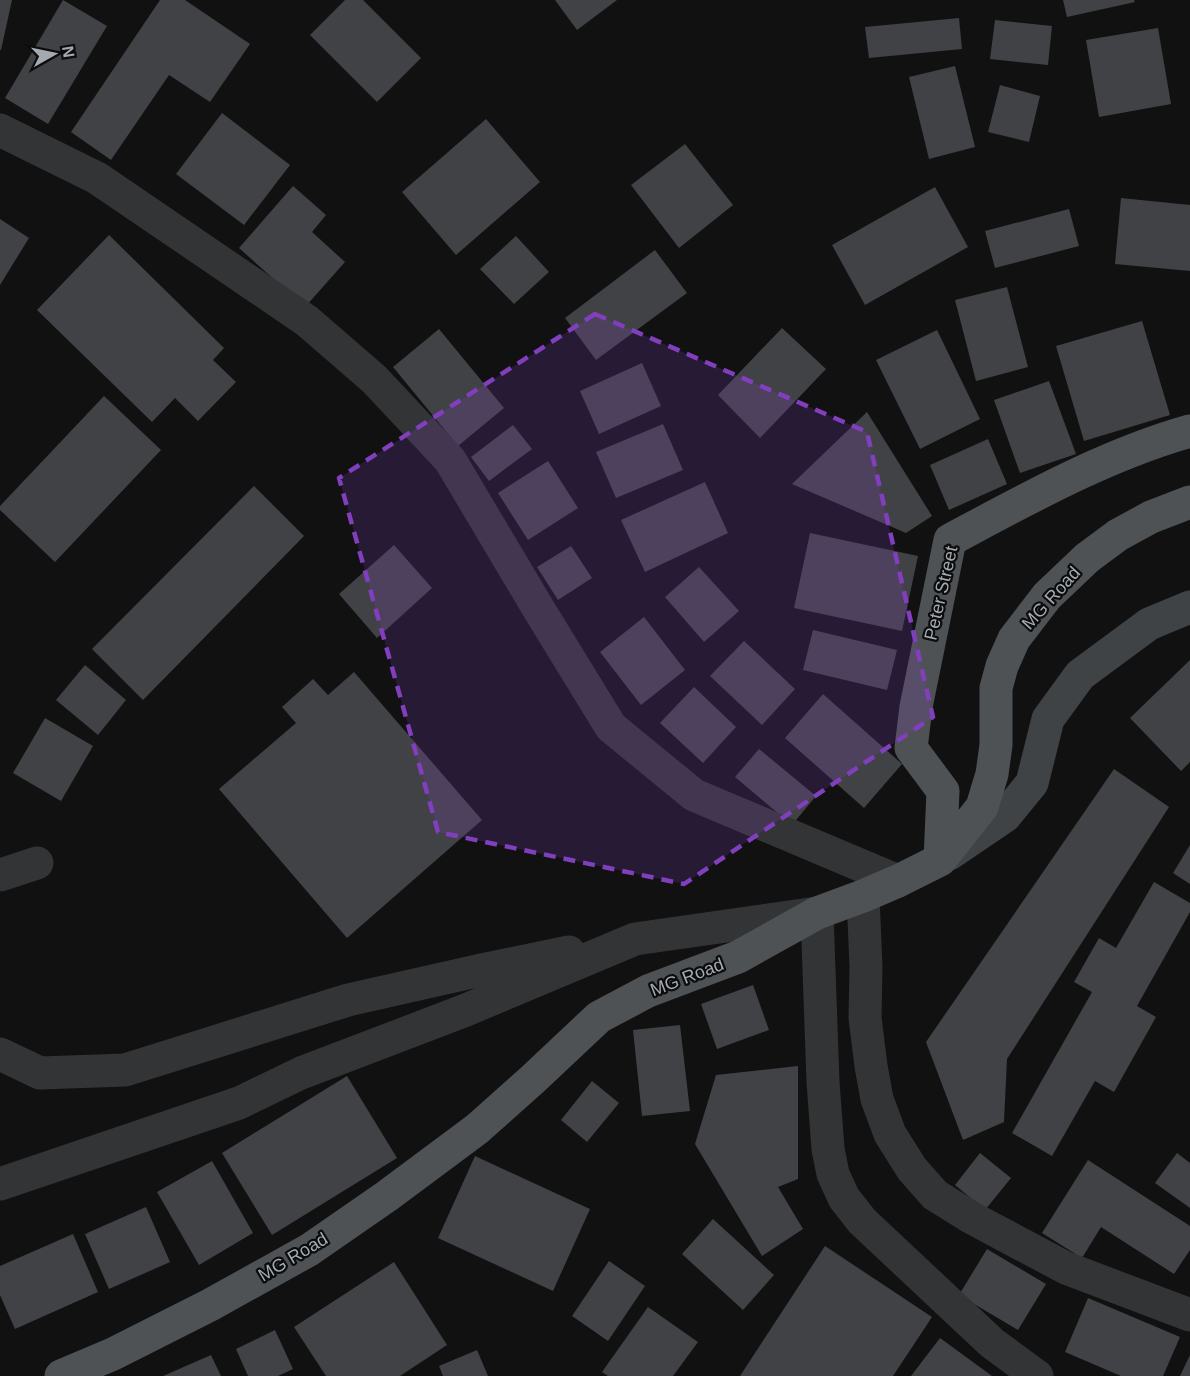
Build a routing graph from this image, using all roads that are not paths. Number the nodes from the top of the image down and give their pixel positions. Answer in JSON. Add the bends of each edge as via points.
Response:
{"nodes":[{"id":1,"x":0,"y":130,"type":"edge"},
{"id":2,"x":1190,"y":431,"type":"edge"},
{"id":3,"x":1190,"y":502,"type":"edge"},
{"id":4,"x":1190,"y":607,"type":"edge"},
{"id":5,"x":940,"y":860,"type":"junction"},
{"id":6,"x":37,"y":863,"type":"dead end"},
{"id":7,"x":0,"y":875,"type":"edge"},
{"id":8,"x":898,"y":881,"type":"junction"},
{"id":9,"x":863,"y":896,"type":"junction"},
{"id":10,"x":817,"y":913,"type":"junction"},
{"id":11,"x":635,"y":939,"type":"junction"},
{"id":12,"x":0,"y":1054,"type":"edge"},
{"id":13,"x":0,"y":1184,"type":"edge"},
{"id":14,"x":1190,"y":1315,"type":"edge"},
{"id":15,"x":61,"y":1376,"type":"edge"},
{"id":16,"x":1037,"y":1376,"type":"edge"}],
"edges":[{"from":1,"to":8,"type":"street","via":[[97,178],[307,321],[374,379],[450,460],[611,728],[694,795]]},
{"from":2,"to":5,"type":"main road","name":"Peter Street","via":[[1097,465],[950,540],[910,748],[943,790]]},
{"from":3,"to":5,"type":"main road","name":"MG Road","via":[[1151,517],[1087,558],[1047,596],[1014,639],[996,688],[996,745],[982,807]]},
{"from":4,"to":5,"type":"main road","via":[[1149,624],[1080,675],[1048,719],[1032,783],[1005,816]]},
{"from":5,"to":8,"type":"main road","name":"MG Road"},
{"from":6,"to":7,"type":"street"},
{"from":8,"to":9,"type":"main road","name":"MG Road"},
{"from":9,"to":10,"type":"main road","name":"MG Road"},
{"from":9,"to":14,"type":"street","via":[[865,1018],[877,1099],[890,1134],[912,1169],[944,1201],[1066,1268]]},
{"from":10,"to":11,"type":"street"},
{"from":10,"to":15,"type":"main road","name":"MG Road","via":[[738,957],[648,992],[599,1017],[477,1129],[309,1250],[210,1305]]},
{"from":10,"to":16,"type":"street","via":[[828,1149],[833,1174],[844,1198],[862,1221],[992,1343]]},
{"from":11,"to":12,"type":"street","via":[[348,1000],[125,1071],[40,1073]]},
{"from":11,"to":13,"type":"street","via":[[301,1073],[239,1103]]}]}
